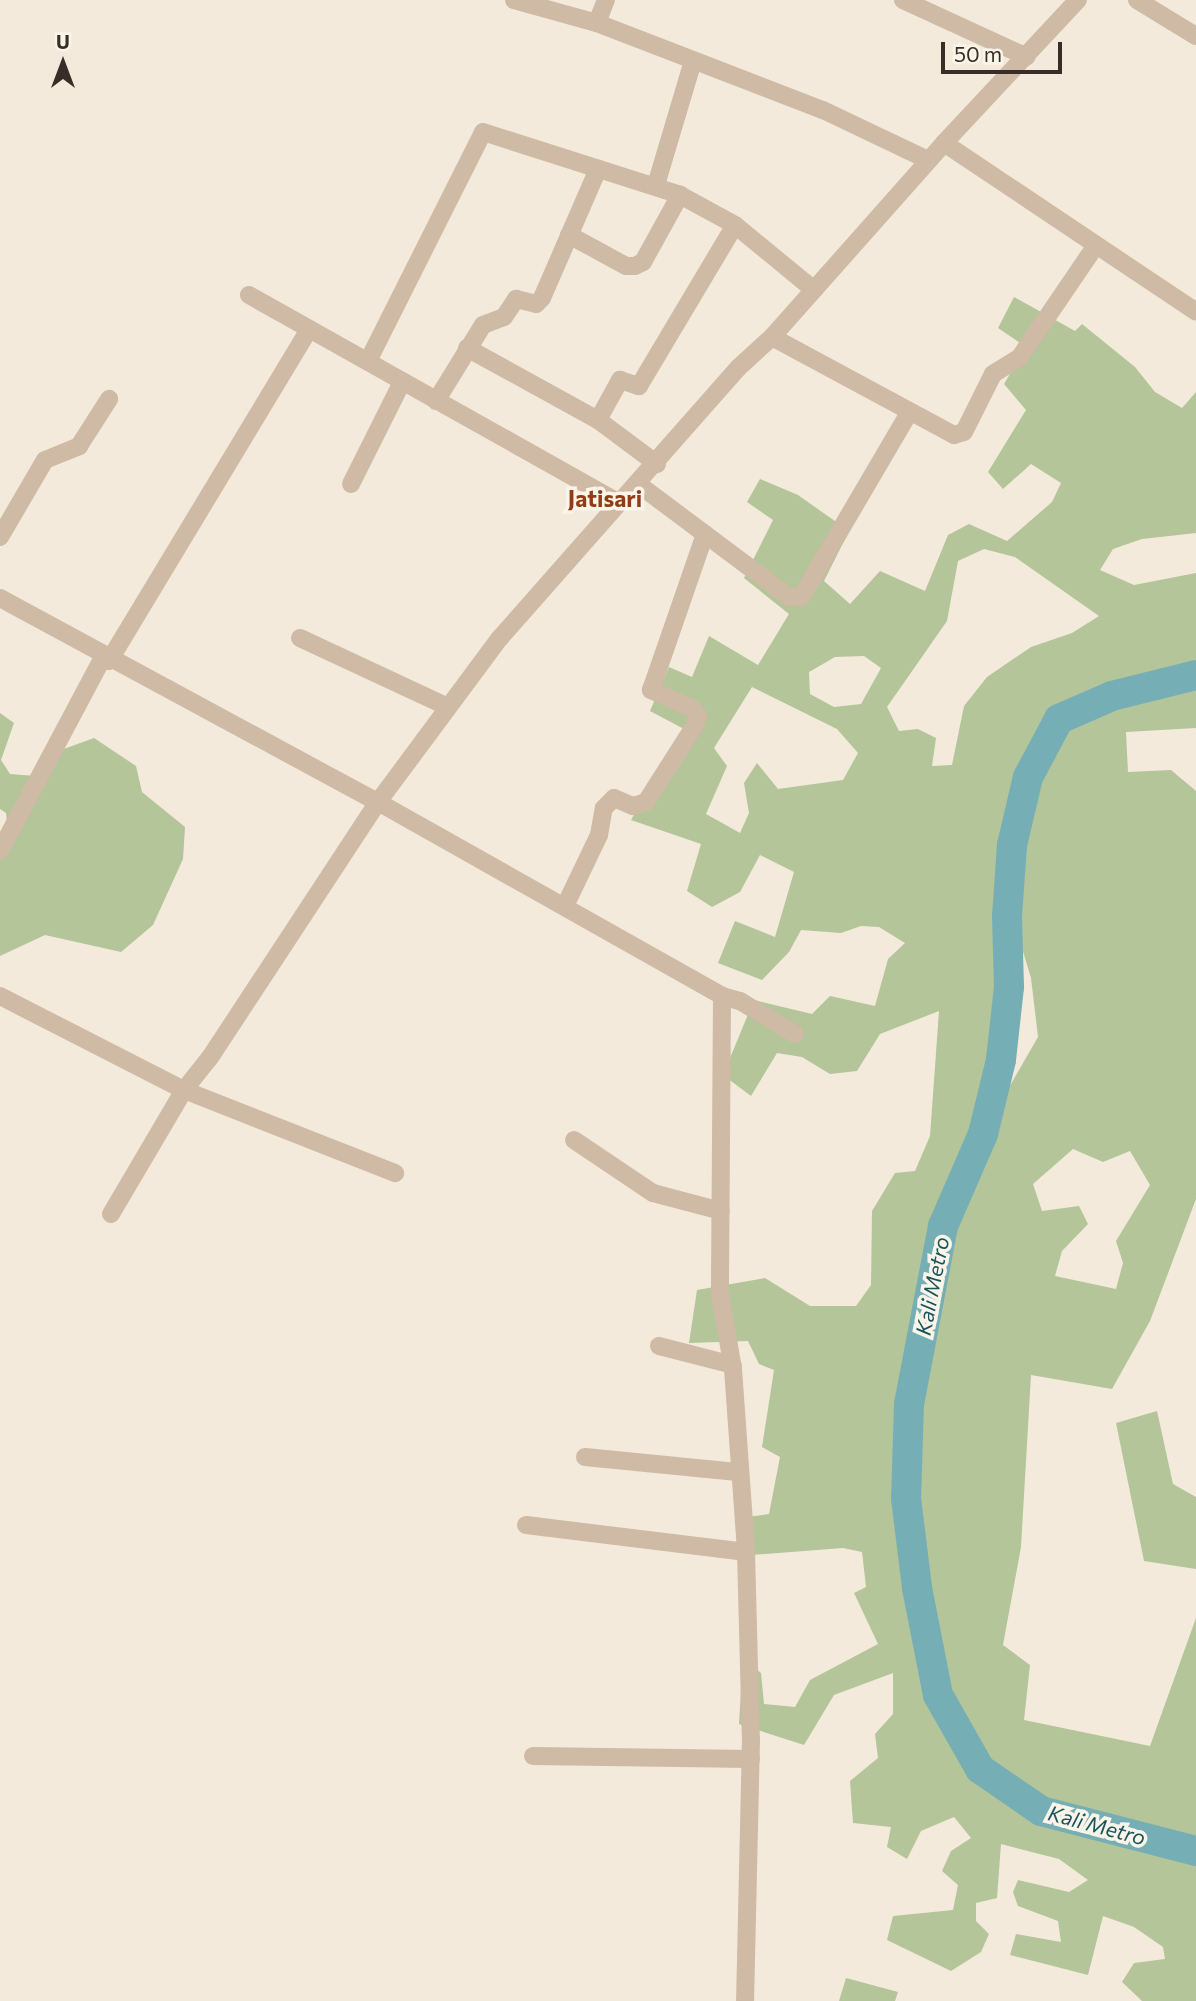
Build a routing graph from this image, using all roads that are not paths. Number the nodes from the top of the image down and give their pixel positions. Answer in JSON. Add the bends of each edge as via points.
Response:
{"nodes":[{"id":1,"x":514,"y":0,"type":"edge"},
{"id":2,"x":606,"y":0,"type":"edge"},
{"id":3,"x":903,"y":0,"type":"edge"},
{"id":4,"x":1079,"y":0,"type":"edge"},
{"id":5,"x":1137,"y":0,"type":"edge"},
{"id":6,"x":597,"y":23,"type":"junction"},
{"id":7,"x":1196,"y":36,"type":"edge"},
{"id":8,"x":1027,"y":57,"type":"junction"},
{"id":9,"x":693,"y":61,"type":"junction"},
{"id":10,"x":944,"y":143,"type":"junction"},
{"id":11,"x":928,"y":160,"type":"junction"},
{"id":12,"x":598,"y":169,"type":"junction"},
{"id":13,"x":656,"y":186,"type":"junction"},
{"id":14,"x":680,"y":195,"type":"junction"},
{"id":15,"x":735,"y":225,"type":"junction"},
{"id":16,"x":569,"y":235,"type":"junction"},
{"id":17,"x":1096,"y":245,"type":"junction"},
{"id":18,"x":814,"y":290,"type":"junction"},
{"id":19,"x":249,"y":295,"type":"dead end"},
{"id":20,"x":1196,"y":312,"type":"edge"},
{"id":21,"x":309,"y":330,"type":"junction"},
{"id":22,"x":772,"y":337,"type":"junction"},
{"id":23,"x":467,"y":348,"type":"junction"},
{"id":24,"x":368,"y":361,"type":"junction"},
{"id":25,"x":402,"y":382,"type":"junction"},
{"id":26,"x":108,"y":398,"type":"dead end"},
{"id":27,"x":436,"y":401,"type":"junction"},
{"id":28,"x":909,"y":413,"type":"junction"},
{"id":29,"x":598,"y":420,"type":"junction"},
{"id":30,"x":657,"y":464,"type":"junction"},
{"id":31,"x":351,"y":484,"type":"dead end"},
{"id":32,"x":638,"y":484,"type":"junction"},
{"id":33,"x":620,"y":503,"type":"junction"},
{"id":34,"x":698,"y":529,"type":"junction"},
{"id":35,"x":0,"y":537,"type":"edge"},
{"id":36,"x":0,"y":598,"type":"edge"},
{"id":37,"x":300,"y":638,"type":"dead end"},
{"id":38,"x":106,"y":659,"type":"junction"},
{"id":39,"x":448,"y":707,"type":"junction"},
{"id":40,"x":378,"y":802,"type":"junction"},
{"id":41,"x":0,"y":851,"type":"edge"},
{"id":42,"x":560,"y":904,"type":"junction"},
{"id":43,"x":0,"y":996,"type":"edge"},
{"id":44,"x":722,"y":996,"type":"junction"},
{"id":45,"x":795,"y":1034,"type":"dead end"},
{"id":46,"x":184,"y":1090,"type":"junction"},
{"id":47,"x":574,"y":1140,"type":"dead end"},
{"id":48,"x":395,"y":1173,"type":"dead end"},
{"id":49,"x":721,"y":1212,"type":"junction"},
{"id":50,"x":111,"y":1214,"type":"dead end"},
{"id":51,"x":659,"y":1346,"type":"dead end"},
{"id":52,"x":733,"y":1365,"type":"junction"},
{"id":53,"x":585,"y":1457,"type":"dead end"},
{"id":54,"x":737,"y":1472,"type":"junction"},
{"id":55,"x":526,"y":1525,"type":"dead end"},
{"id":56,"x":746,"y":1552,"type":"junction"},
{"id":57,"x":533,"y":1756,"type":"dead end"},
{"id":58,"x":751,"y":1759,"type":"junction"},
{"id":59,"x":745,"y":2001,"type":"edge"}],
"edges":[{"from":1,"to":6,"type":"street"},
{"from":2,"to":6,"type":"street"},
{"from":3,"to":8,"type":"street"},
{"from":4,"to":8,"type":"street"},
{"from":5,"to":7,"type":"street"},
{"from":6,"to":9,"type":"street"},
{"from":8,"to":10,"type":"street"},
{"from":9,"to":11,"type":"street","via":[[823,110]]},
{"from":9,"to":13,"type":"street"},
{"from":10,"to":11,"type":"street"},
{"from":10,"to":17,"type":"street"},
{"from":11,"to":18,"type":"street"},
{"from":12,"to":13,"type":"street"},
{"from":12,"to":16,"type":"street"},
{"from":12,"to":24,"type":"street","via":[[480,134]]},
{"from":13,"to":14,"type":"street"},
{"from":14,"to":15,"type":"street"},
{"from":14,"to":16,"type":"street","via":[[643,262],[635,266],[626,266]]},
{"from":15,"to":18,"type":"street"},
{"from":15,"to":29,"type":"street","via":[[639,386],[620,380]]},
{"from":16,"to":23,"type":"street","via":[[539,302],[513,301],[504,317],[483,325]]},
{"from":17,"to":20,"type":"street"},
{"from":17,"to":28,"type":"street","via":[[1020,357],[993,374],[964,432],[939,431]]},
{"from":18,"to":22,"type":"street"},
{"from":19,"to":21,"type":"street"},
{"from":21,"to":24,"type":"street"},
{"from":21,"to":38,"type":"street"},
{"from":22,"to":28,"type":"street"},
{"from":22,"to":30,"type":"street","via":[[738,368]]},
{"from":23,"to":27,"type":"street"},
{"from":23,"to":29,"type":"street"},
{"from":24,"to":25,"type":"street"},
{"from":25,"to":27,"type":"street"},
{"from":25,"to":31,"type":"street"},
{"from":26,"to":35,"type":"street","via":[[79,446],[45,460]]},
{"from":27,"to":33,"type":"street"},
{"from":28,"to":34,"type":"street","via":[[801,597],[789,597]]},
{"from":29,"to":30,"type":"street"},
{"from":30,"to":32,"type":"street"},
{"from":32,"to":33,"type":"street"},
{"from":32,"to":34,"type":"street"},
{"from":33,"to":39,"type":"street","via":[[500,638]]},
{"from":34,"to":42,"type":"street","via":[[651,690],[692,708],[698,716],[695,725],[646,802],[633,806],[614,798],[604,807],[599,835]]},
{"from":36,"to":38,"type":"street"},
{"from":37,"to":39,"type":"street"},
{"from":38,"to":40,"type":"street"},
{"from":38,"to":41,"type":"street"},
{"from":39,"to":40,"type":"street"},
{"from":40,"to":42,"type":"street"},
{"from":40,"to":46,"type":"street"},
{"from":42,"to":44,"type":"street"},
{"from":43,"to":46,"type":"street"},
{"from":44,"to":45,"type":"street","via":[[740,1001]]},
{"from":44,"to":49,"type":"street"},
{"from":46,"to":48,"type":"street"},
{"from":46,"to":50,"type":"street"},
{"from":47,"to":49,"type":"street","via":[[653,1193]]},
{"from":49,"to":52,"type":"street","via":[[720,1293]]},
{"from":51,"to":52,"type":"street"},
{"from":52,"to":54,"type":"street"},
{"from":53,"to":54,"type":"street"},
{"from":54,"to":56,"type":"street"},
{"from":55,"to":56,"type":"street"},
{"from":56,"to":58,"type":"street"},
{"from":57,"to":58,"type":"street"},
{"from":58,"to":59,"type":"street"}]}
